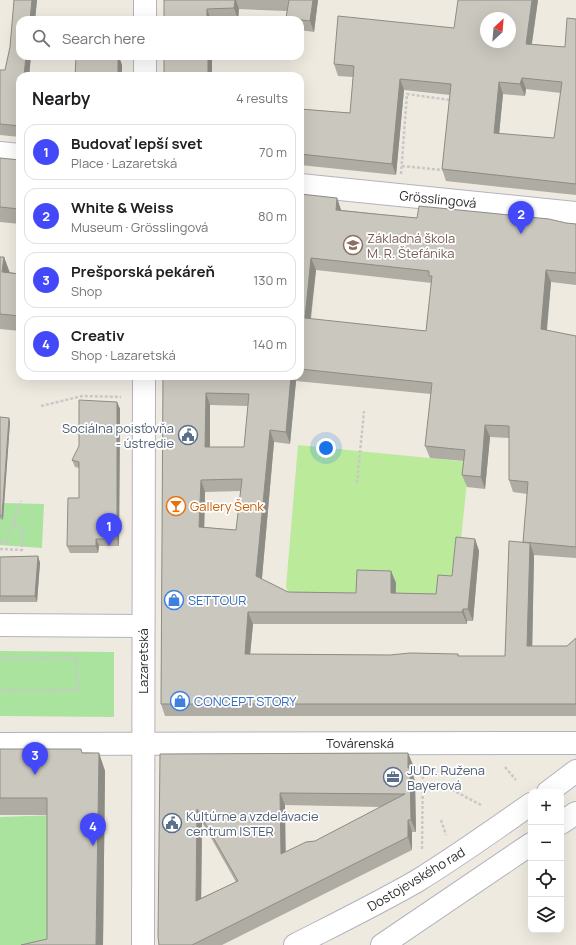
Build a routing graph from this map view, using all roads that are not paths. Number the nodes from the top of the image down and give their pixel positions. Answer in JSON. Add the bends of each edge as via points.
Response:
{"nodes":[{"id":1,"x":145,"y":0,"type":"edge"},
{"id":2,"x":145,"y":16,"type":"edge"},
{"id":3,"x":145,"y":60,"type":"edge"},
{"id":4,"x":145,"y":72,"type":"edge"},
{"id":5,"x":0,"y":153,"type":"edge"},
{"id":6,"x":16,"y":155,"type":"edge"},
{"id":7,"x":304,"y":185,"type":"edge"},
{"id":8,"x":576,"y":213,"type":"edge"},
{"id":9,"x":144,"y":380,"type":"edge"},
{"id":10,"x":0,"y":625,"type":"edge"},
{"id":11,"x":143,"y":626,"type":"junction"},
{"id":12,"x":576,"y":743,"type":"edge"},
{"id":13,"x":0,"y":744,"type":"edge"},
{"id":14,"x":143,"y":744,"type":"junction"},
{"id":15,"x":576,"y":771,"type":"edge"},
{"id":16,"x":552,"y":789,"type":"edge"},
{"id":17,"x":528,"y":806,"type":"edge"},
{"id":18,"x":576,"y":813,"type":"edge"},
{"id":19,"x":564,"y":821,"type":"edge"},
{"id":20,"x":528,"y":846,"type":"edge"},
{"id":21,"x":143,"y":945,"type":"edge"},
{"id":22,"x":295,"y":945,"type":"edge"},
{"id":23,"x":382,"y":945,"type":"edge"}],
"edges":[{"from":1,"to":2,"type":"street"},
{"from":3,"to":4,"type":"street"},
{"from":5,"to":6,"type":"street"},
{"from":7,"to":8,"type":"street","name":"Grösslingová"},
{"from":9,"to":11,"type":"street","name":"Lazaretská"},
{"from":10,"to":11,"type":"street"},
{"from":11,"to":14,"type":"street","name":"Lazaretská"},
{"from":12,"to":14,"type":"street","name":"Továrenská"},
{"from":13,"to":14,"type":"street","name":"Továrenská"},
{"from":14,"to":21,"type":"street","name":"Lazaretská"},
{"from":15,"to":16,"type":"street"},
{"from":17,"to":22,"type":"street","name":"Dostojevského rad","via":[[418,880]]},
{"from":18,"to":19,"type":"street"},
{"from":20,"to":23,"type":"street"}]}
